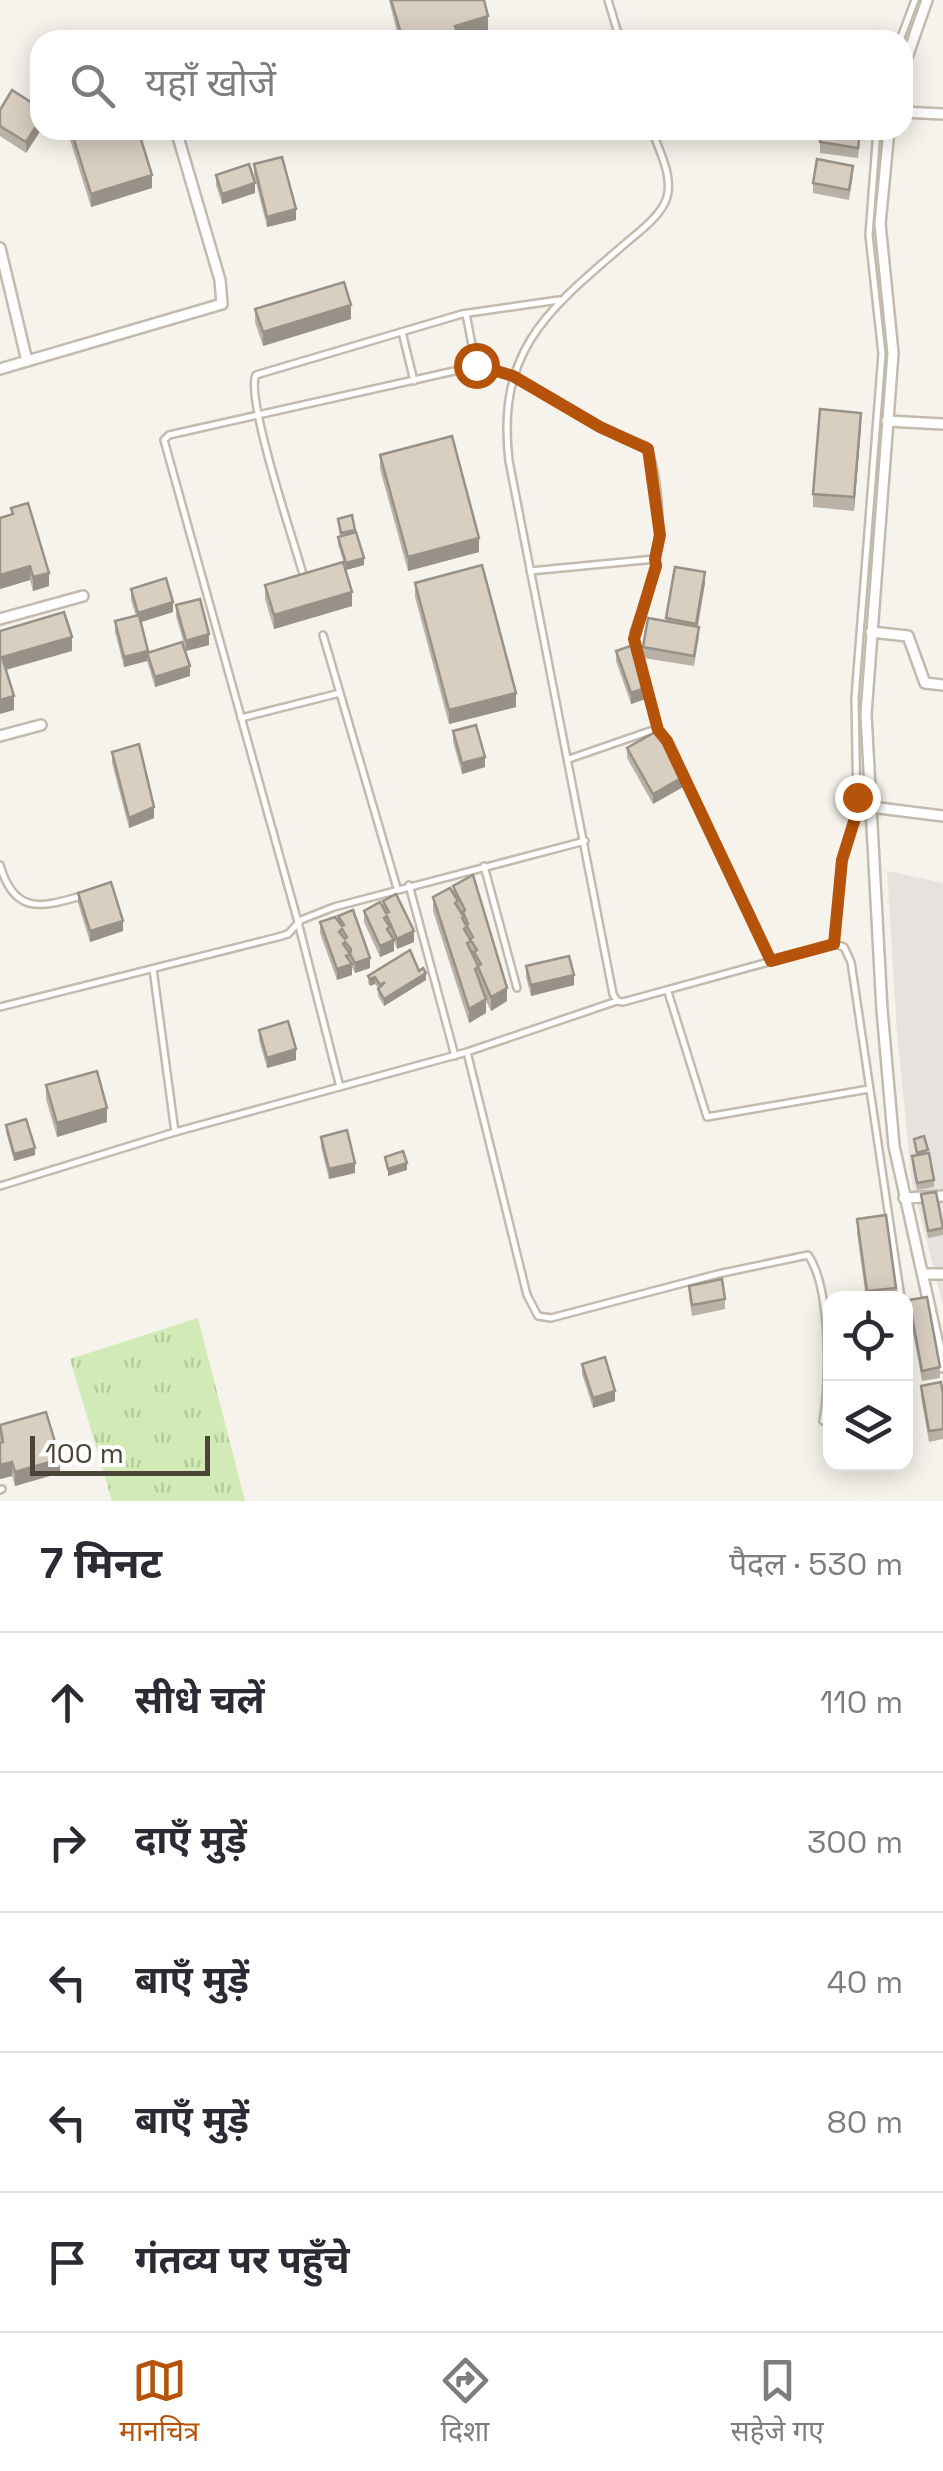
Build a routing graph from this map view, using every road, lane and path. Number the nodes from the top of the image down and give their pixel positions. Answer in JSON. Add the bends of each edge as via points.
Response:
{"nodes":[{"id":1,"x":608,"y":0,"type":"edge"},
{"id":2,"x":915,"y":0,"type":"edge"},
{"id":3,"x":927,"y":0,"type":"edge"},
{"id":4,"x":617,"y":30,"type":"edge"},
{"id":5,"x":904,"y":30,"type":"edge"},
{"id":6,"x":913,"y":40,"type":"edge"},
{"id":7,"x":913,"y":112,"type":"edge"},
{"id":8,"x":943,"y":114,"type":"edge"},
{"id":9,"x":179,"y":140,"type":"edge"},
{"id":10,"x":655,"y":140,"type":"edge"},
{"id":11,"x":876,"y":140,"type":"edge"},
{"id":12,"x":888,"y":140,"type":"edge"},
{"id":13,"x":0,"y":248,"type":"edge"},
{"id":14,"x":559,"y":300,"type":"junction"},
{"id":15,"x":466,"y":314,"type":"junction"},
{"id":16,"x":402,"y":332,"type":"junction"},
{"id":17,"x":27,"y":361,"type":"junction"},
{"id":18,"x":476,"y":365,"type":"junction"},
{"id":19,"x":0,"y":369,"type":"edge"},
{"id":20,"x":513,"y":376,"type":"junction"},
{"id":21,"x":414,"y":381,"type":"junction"},
{"id":22,"x":257,"y":414,"type":"junction"},
{"id":23,"x":887,"y":421,"type":"junction"},
{"id":24,"x":943,"y":424,"type":"edge"},
{"id":25,"x":655,"y":559,"type":"junction"},
{"id":26,"x":302,"y":571,"type":"edge"},
{"id":27,"x":530,"y":571,"type":"junction"},
{"id":28,"x":83,"y":596,"type":"dead end"},
{"id":29,"x":0,"y":619,"type":"edge"},
{"id":30,"x":871,"y":632,"type":"junction"},
{"id":31,"x":322,"y":635,"type":"dead end"},
{"id":32,"x":943,"y":685,"type":"edge"},
{"id":33,"x":340,"y":694,"type":"junction"},
{"id":34,"x":241,"y":718,"type":"junction"},
{"id":35,"x":40,"y":725,"type":"dead end"},
{"id":36,"x":658,"y":730,"type":"junction"},
{"id":37,"x":0,"y":736,"type":"edge"},
{"id":38,"x":567,"y":760,"type":"junction"},
{"id":39,"x":871,"y":806,"type":"junction"},
{"id":40,"x":943,"y":816,"type":"edge"},
{"id":41,"x":585,"y":840,"type":"junction"},
{"id":42,"x":0,"y":865,"type":"edge"},
{"id":43,"x":484,"y":866,"type":"junction"},
{"id":44,"x":409,"y":885,"type":"junction"},
{"id":45,"x":398,"y":888,"type":"junction"},
{"id":46,"x":80,"y":896,"type":"edge"},
{"id":47,"x":298,"y":922,"type":"junction"},
{"id":48,"x":834,"y":944,"type":"junction"},
{"id":49,"x":771,"y":961,"type":"junction"},
{"id":50,"x":153,"y":969,"type":"junction"},
{"id":51,"x":517,"y":988,"type":"dead end"},
{"id":52,"x":668,"y":992,"type":"junction"},
{"id":53,"x":617,"y":1001,"type":"junction"},
{"id":54,"x":0,"y":1007,"type":"edge"},
{"id":55,"x":467,"y":1052,"type":"junction"},
{"id":56,"x":455,"y":1056,"type":"junction"},
{"id":57,"x":340,"y":1087,"type":"junction"},
{"id":58,"x":869,"y":1089,"type":"junction"},
{"id":59,"x":175,"y":1132,"type":"junction"},
{"id":60,"x":0,"y":1186,"type":"edge"},
{"id":61,"x":943,"y":1196,"type":"edge"},
{"id":62,"x":904,"y":1198,"type":"junction"},
{"id":63,"x":923,"y":1274,"type":"junction"},
{"id":64,"x":943,"y":1274,"type":"edge"},
{"id":65,"x":900,"y":1291,"type":"edge"},
{"id":66,"x":943,"y":1366,"type":"edge"},
{"id":67,"x":828,"y":1381,"type":"edge"}],
"edges":[{"from":1,"to":4,"type":"lane"},
{"from":2,"to":5,"type":"lane"},
{"from":3,"to":6,"type":"street"},
{"from":7,"to":8,"type":"street"},
{"from":9,"to":17,"type":"street","via":[[222,304]]},
{"from":10,"to":14,"type":"lane","via":[[668,176],[664,206]]},
{"from":11,"to":48,"type":"lane","via":[[869,234],[882,354],[854,698],[857,810],[842,860]]},
{"from":12,"to":23,"type":"street","via":[[880,224],[894,332]]},
{"from":13,"to":17,"type":"street"},
{"from":14,"to":15,"type":"lane"},
{"from":14,"to":20,"type":"lane"},
{"from":15,"to":16,"type":"lane"},
{"from":15,"to":18,"type":"lane"},
{"from":16,"to":21,"type":"lane"},
{"from":16,"to":22,"type":"lane","via":[[259,374],[252,387]]},
{"from":17,"to":19,"type":"street"},
{"from":18,"to":20,"type":"lane"},
{"from":18,"to":21,"type":"lane"},
{"from":20,"to":25,"type":"lane","via":[[646,446],[660,535]]},
{"from":20,"to":27,"type":"lane","via":[[506,435]]},
{"from":21,"to":22,"type":"lane"},
{"from":22,"to":26,"type":"lane"},
{"from":22,"to":34,"type":"lane","via":[[164,440]]},
{"from":23,"to":24,"type":"street"},
{"from":23,"to":30,"type":"street"},
{"from":25,"to":27,"type":"lane"},
{"from":25,"to":36,"type":"lane","via":[[634,639]]},
{"from":27,"to":38,"type":"lane"},
{"from":28,"to":29,"type":"street"},
{"from":30,"to":32,"type":"street","via":[[908,636],[925,683]]},
{"from":30,"to":39,"type":"street"},
{"from":31,"to":33,"type":"lane"},
{"from":33,"to":34,"type":"lane"},
{"from":33,"to":45,"type":"lane"},
{"from":34,"to":47,"type":"lane"},
{"from":35,"to":37,"type":"street"},
{"from":36,"to":38,"type":"lane"},
{"from":36,"to":49,"type":"lane"},
{"from":38,"to":41,"type":"lane"},
{"from":39,"to":40,"type":"street"},
{"from":39,"to":62,"type":"street","via":[[887,1079]]},
{"from":41,"to":43,"type":"lane"},
{"from":41,"to":53,"type":"lane"},
{"from":42,"to":46,"type":"lane","via":[[24,903]]},
{"from":43,"to":44,"type":"lane"},
{"from":43,"to":51,"type":"lane"},
{"from":44,"to":45,"type":"lane"},
{"from":44,"to":56,"type":"lane"},
{"from":45,"to":47,"type":"lane"},
{"from":47,"to":50,"type":"lane","via":[[278,938]]},
{"from":47,"to":57,"type":"lane"},
{"from":48,"to":49,"type":"lane"},
{"from":48,"to":58,"type":"lane","via":[[844,947],[851,962]]},
{"from":49,"to":52,"type":"lane"},
{"from":50,"to":54,"type":"lane"},
{"from":50,"to":59,"type":"lane"},
{"from":52,"to":53,"type":"lane"},
{"from":52,"to":58,"type":"lane","via":[[708,1117]]},
{"from":53,"to":55,"type":"lane"},
{"from":55,"to":56,"type":"lane"},
{"from":55,"to":67,"type":"lane","via":[[538,1316],[808,1255],[818,1284]]},
{"from":56,"to":57,"type":"lane"},
{"from":57,"to":59,"type":"lane"},
{"from":58,"to":65,"type":"lane"},
{"from":59,"to":60,"type":"lane"},
{"from":61,"to":62,"type":"street"},
{"from":62,"to":63,"type":"street"},
{"from":63,"to":64,"type":"street"},
{"from":63,"to":66,"type":"street"}]}
